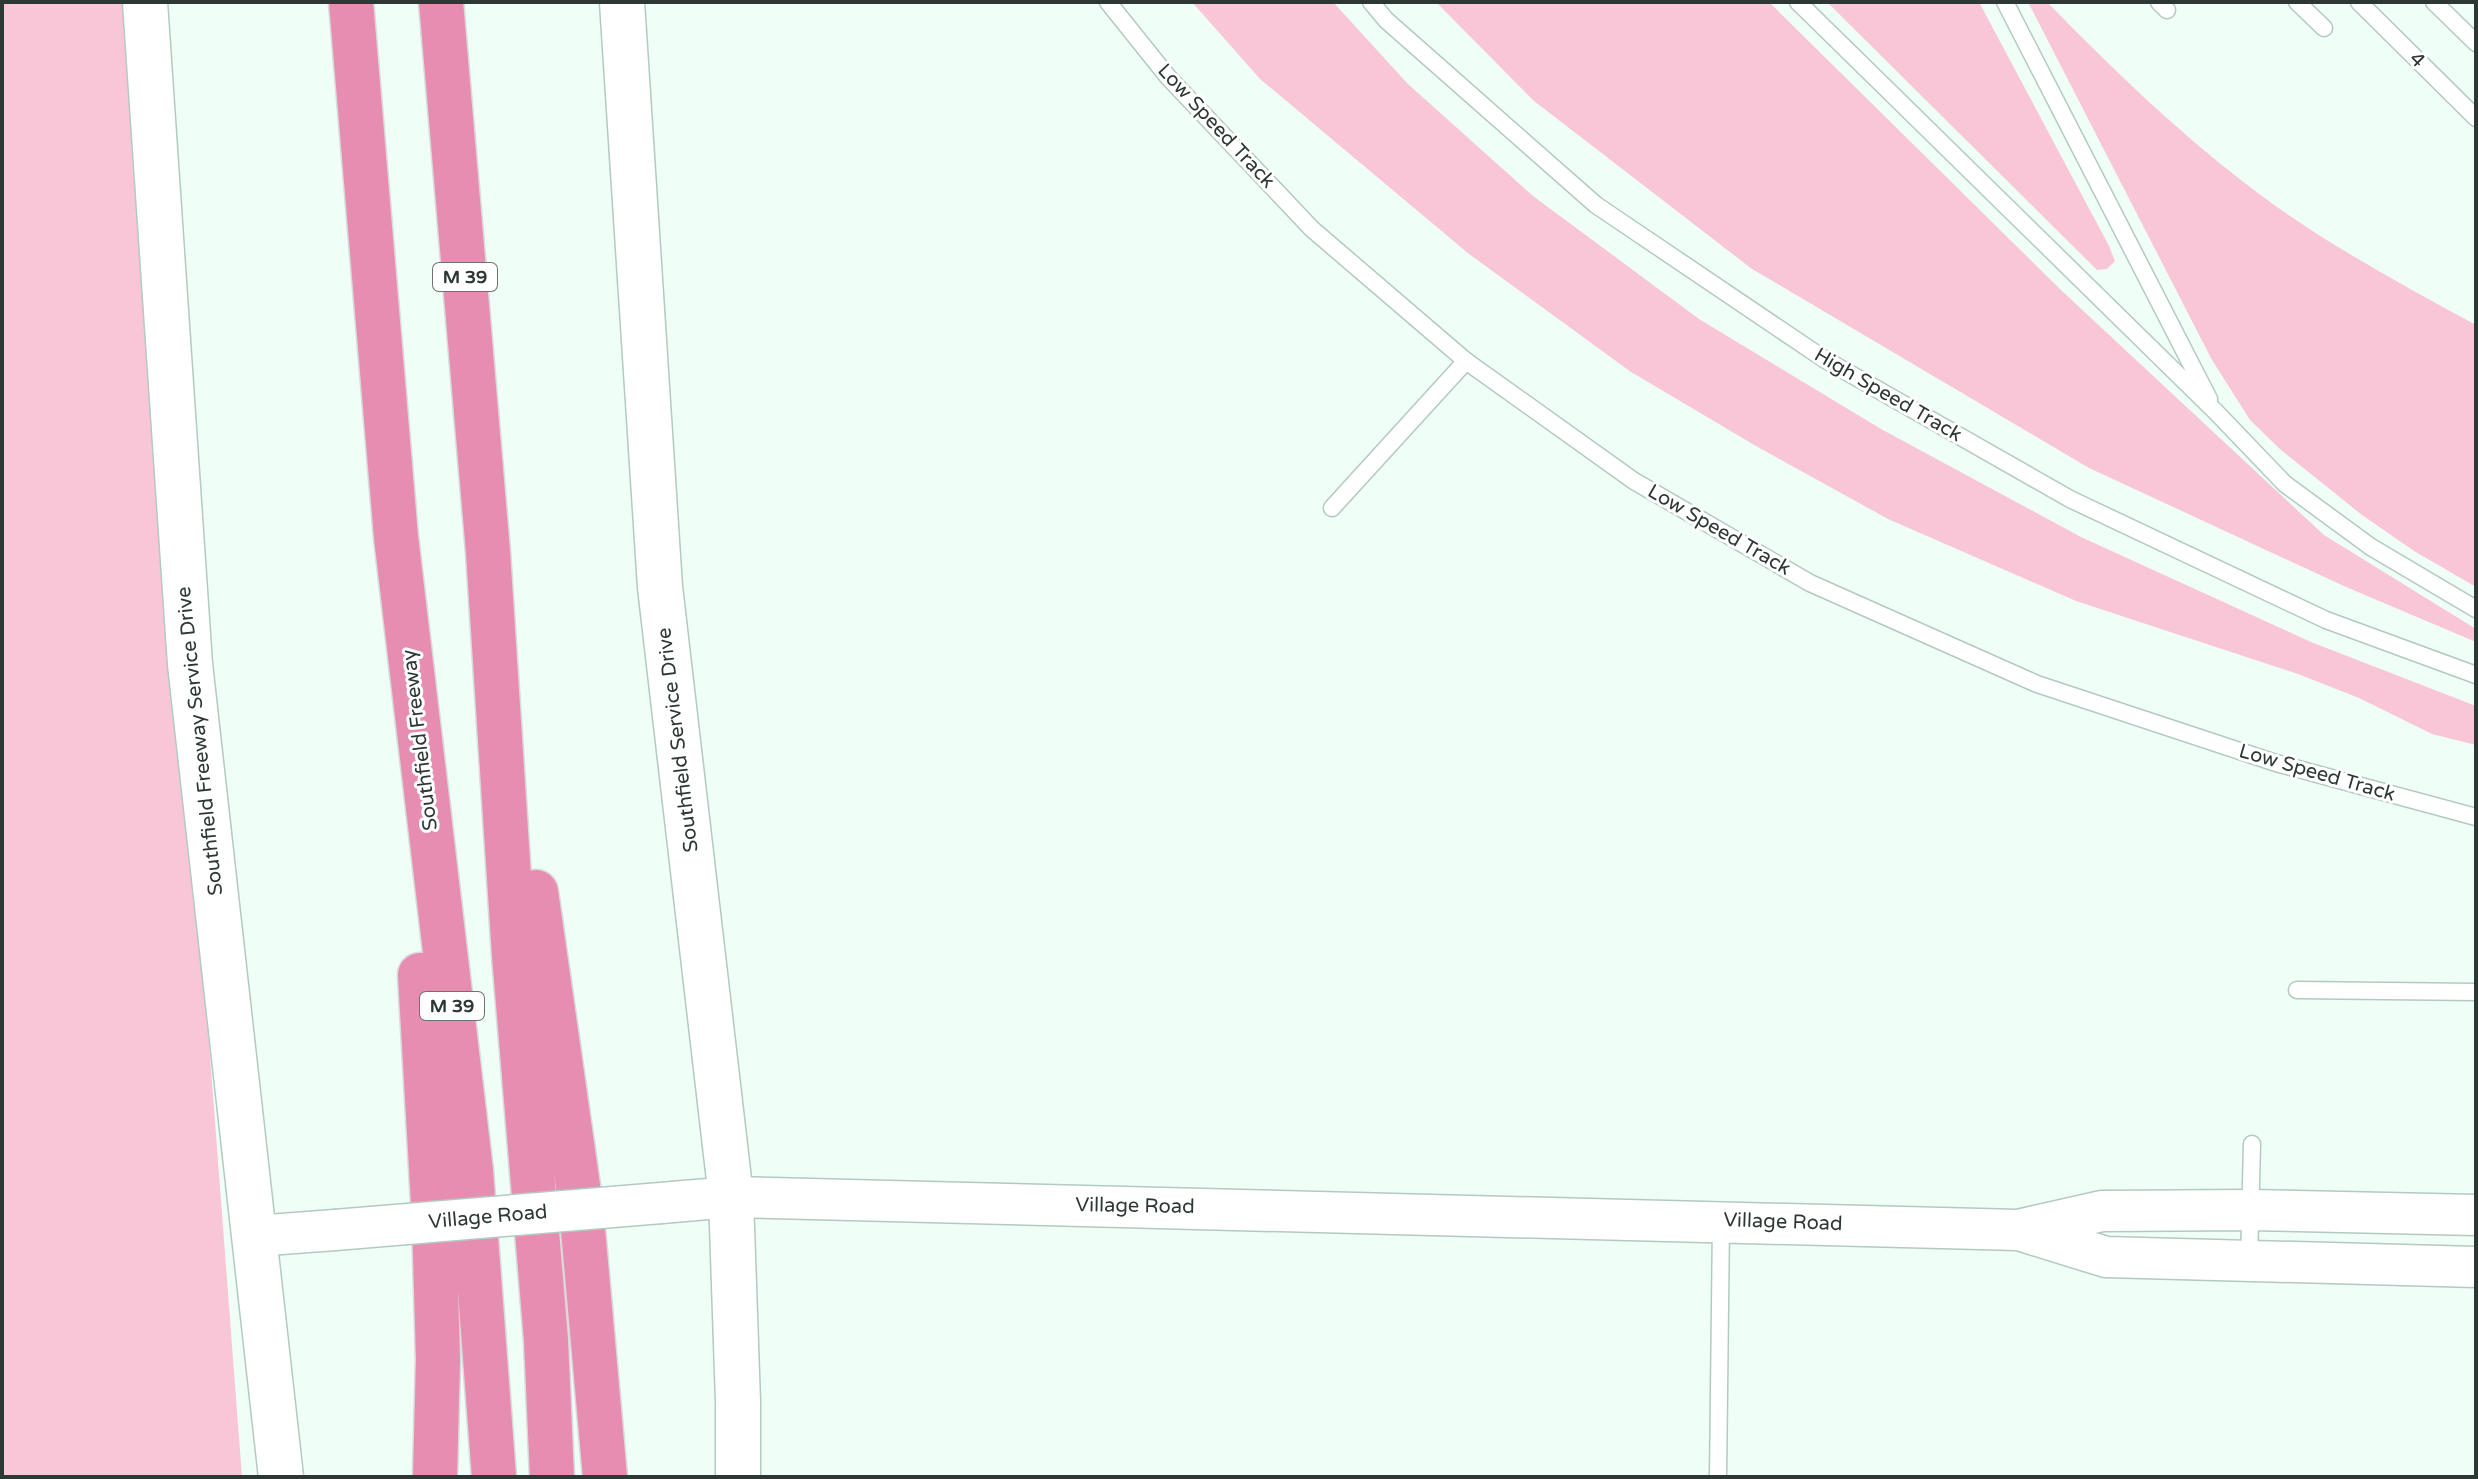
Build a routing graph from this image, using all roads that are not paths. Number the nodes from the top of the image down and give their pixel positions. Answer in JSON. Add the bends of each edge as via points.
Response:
{"nodes":[{"id":1,"x":145,"y":2,"type":"edge"},
{"id":2,"x":351,"y":2,"type":"edge"},
{"id":3,"x":441,"y":2,"type":"edge"},
{"id":4,"x":622,"y":2,"type":"edge"},
{"id":5,"x":1108,"y":2,"type":"edge"},
{"id":6,"x":1371,"y":2,"type":"edge"},
{"id":7,"x":1798,"y":2,"type":"edge"},
{"id":8,"x":2005,"y":2,"type":"edge"},
{"id":9,"x":2297,"y":2,"type":"edge"},
{"id":10,"x":2359,"y":2,"type":"edge"},
{"id":11,"x":2434,"y":2,"type":"edge"},
{"id":12,"x":2324,"y":28,"type":"dead end"},
{"id":13,"x":2476,"y":43,"type":"edge"},
{"id":14,"x":2476,"y":118,"type":"edge"},
{"id":15,"x":1466,"y":361,"type":"junction"},
{"id":16,"x":2216,"y":412,"type":"junction"},
{"id":17,"x":1332,"y":508,"type":"dead end"},
{"id":18,"x":396,"y":537,"type":"junction"},
{"id":19,"x":488,"y":552,"type":"junction"},
{"id":20,"x":2476,"y":609,"type":"edge"},
{"id":21,"x":2476,"y":675,"type":"edge"},
{"id":22,"x":2476,"y":817,"type":"edge"},
{"id":23,"x":2297,"y":990,"type":"dead end"},
{"id":24,"x":2476,"y":992,"type":"edge"},
{"id":25,"x":2252,"y":1144,"type":"dead end"},
{"id":26,"x":731,"y":1197,"type":"junction"},
{"id":27,"x":2250,"y":1210,"type":"junction"},
{"id":28,"x":2476,"y":1215,"type":"edge"},
{"id":29,"x":1721,"y":1220,"type":"junction"},
{"id":30,"x":2018,"y":1230,"type":"junction"},
{"id":31,"x":254,"y":1236,"type":"junction"},
{"id":32,"x":2249,"y":1261,"type":"junction"},
{"id":33,"x":2476,"y":1267,"type":"edge"},
{"id":34,"x":281,"y":1477,"type":"edge"},
{"id":35,"x":435,"y":1477,"type":"edge"},
{"id":36,"x":494,"y":1477,"type":"edge"},
{"id":37,"x":552,"y":1477,"type":"edge"},
{"id":38,"x":605,"y":1477,"type":"edge"},
{"id":39,"x":738,"y":1477,"type":"edge"},
{"id":40,"x":1718,"y":1477,"type":"edge"}],
"edges":[{"from":1,"to":31,"type":"main road","name":"Southfield Freeway Service Drive","via":[[190,664]]},
{"from":2,"to":18,"type":"highway","name":"Southfield Freeway","number":"M 39"},
{"from":3,"to":19,"type":"highway","number":"M 39"},
{"from":4,"to":26,"type":"main road","name":"Southfield Service Drive","via":[[660,587]]},
{"from":5,"to":15,"type":"lane","name":"Low Speed Track","via":[[1168,77],[1312,229]]},
{"from":6,"to":21,"type":"lane","name":"High Speed Track","via":[[1596,205],[1824,359],[2070,499],[2326,620]]},
{"from":7,"to":16,"type":"lane"},
{"from":8,"to":16,"type":"lane"},
{"from":9,"to":12,"type":"lane"},
{"from":10,"to":14,"type":"lane","name":"4"},
{"from":11,"to":13,"type":"lane"},
{"from":15,"to":17,"type":"lane"},
{"from":15,"to":22,"type":"lane","name":"Low Speed Track","via":[[1634,481],[1824,590],[2037,684],[2276,763]]},
{"from":16,"to":20,"type":"lane","via":[[2285,484],[2371,547]]},
{"from":18,"to":35,"type":"highway","via":[[434,1220]]},
{"from":18,"to":36,"type":"highway","name":"Southfield Freeway","number":"M 39","via":[[471,1171]]},
{"from":19,"to":37,"type":"highway","number":"M 39"},
{"from":19,"to":38,"type":"highway","via":[[581,1207]]},
{"from":23,"to":24,"type":"lane"},
{"from":25,"to":27,"type":"lane"},
{"from":26,"to":29,"type":"street","name":"Village Road"},
{"from":26,"to":31,"type":"street","name":"Village Road","bridge":true},
{"from":26,"to":39,"type":"main road","name":"Southfield Service Drive"},
{"from":27,"to":28,"type":"street","name":"Village Road"},
{"from":27,"to":30,"type":"street","name":"Village Road","via":[[2102,1211]]},
{"from":27,"to":32,"type":"lane"},
{"from":29,"to":30,"type":"street","name":"Village Road"},
{"from":29,"to":40,"type":"lane"},
{"from":30,"to":32,"type":"street","name":"Village Road","via":[[2106,1257]]},
{"from":31,"to":34,"type":"main road","name":"Southfield Freeway Service Drive"},
{"from":32,"to":33,"type":"street","name":"Village Road"}]}
